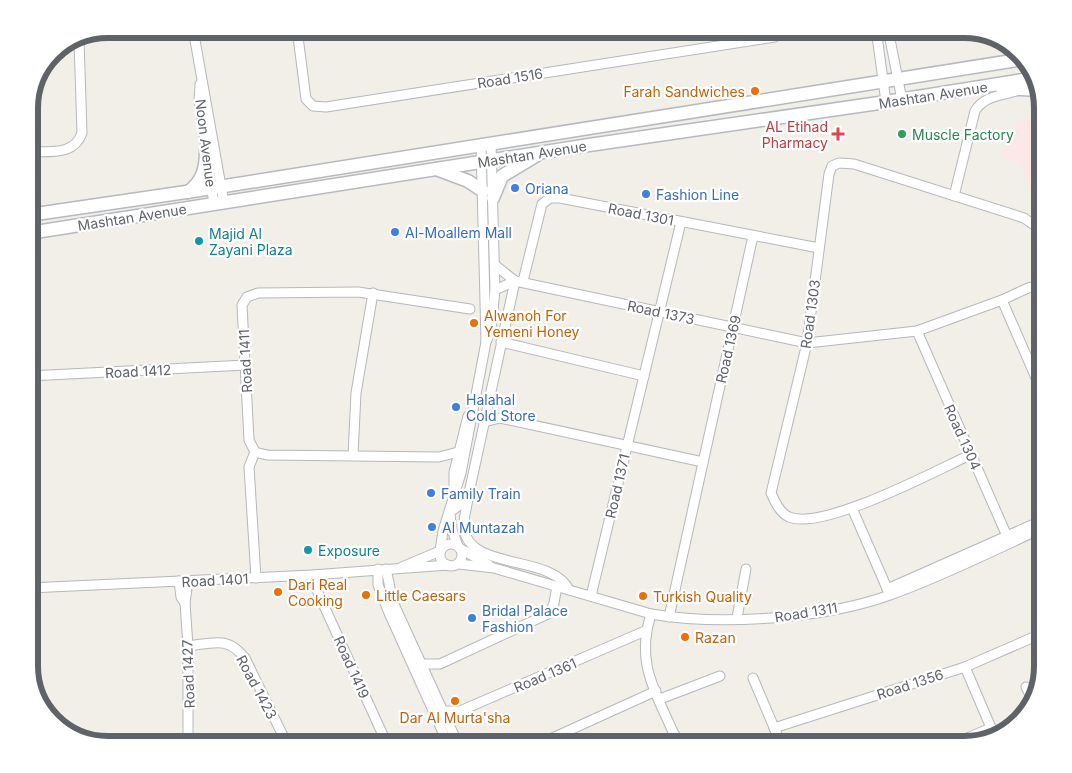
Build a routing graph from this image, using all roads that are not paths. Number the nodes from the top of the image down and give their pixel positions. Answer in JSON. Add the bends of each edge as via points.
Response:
{"nodes":[{"id":1,"x":194,"y":38,"type":"edge"},
{"id":2,"x":298,"y":38,"type":"edge"},
{"id":3,"x":762,"y":38,"type":"edge"},
{"id":4,"x":877,"y":38,"type":"edge"},
{"id":5,"x":890,"y":38,"type":"edge"},
{"id":6,"x":79,"y":44,"type":"edge"},
{"id":7,"x":1016,"y":60,"type":"edge"},
{"id":8,"x":899,"y":79,"type":"junction"},
{"id":9,"x":1028,"y":79,"type":"edge"},
{"id":10,"x":883,"y":81,"type":"junction"},
{"id":11,"x":201,"y":82,"type":"junction"},
{"id":12,"x":990,"y":86,"type":"junction"},
{"id":13,"x":1019,"y":90,"type":"junction"},
{"id":14,"x":1032,"y":90,"type":"edge"},
{"id":15,"x":902,"y":100,"type":"junction"},
{"id":16,"x":886,"y":102,"type":"junction"},
{"id":17,"x":486,"y":144,"type":"junction"},
{"id":18,"x":38,"y":151,"type":"edge"},
{"id":19,"x":206,"y":152,"type":"junction"},
{"id":20,"x":541,"y":153,"type":"junction"},
{"id":21,"x":487,"y":161,"type":"junction"},
{"id":22,"x":436,"y":169,"type":"junction"},
{"id":23,"x":216,"y":187,"type":"junction"},
{"id":24,"x":188,"y":192,"type":"junction"},
{"id":25,"x":488,"y":195,"type":"junction"},
{"id":26,"x":954,"y":196,"type":"junction"},
{"id":27,"x":219,"y":203,"type":"junction"},
{"id":28,"x":38,"y":214,"type":"edge"},
{"id":29,"x":681,"y":222,"type":"junction"},
{"id":30,"x":1034,"y":223,"type":"edge"},
{"id":31,"x":38,"y":231,"type":"edge"},
{"id":32,"x":753,"y":236,"type":"junction"},
{"id":33,"x":819,"y":248,"type":"junction"},
{"id":34,"x":495,"y":265,"type":"junction"},
{"id":35,"x":519,"y":281,"type":"junction"},
{"id":36,"x":1034,"y":287,"type":"edge"},
{"id":37,"x":495,"y":290,"type":"junction"},
{"id":38,"x":373,"y":293,"type":"junction"},
{"id":39,"x":486,"y":300,"type":"junction"},
{"id":40,"x":1002,"y":300,"type":"junction"},
{"id":41,"x":470,"y":310,"type":"junction"},
{"id":42,"x":493,"y":311,"type":"junction"},
{"id":43,"x":660,"y":312,"type":"junction"},
{"id":44,"x":484,"y":328,"type":"junction"},
{"id":45,"x":734,"y":328,"type":"junction"},
{"id":46,"x":504,"y":329,"type":"junction"},
{"id":47,"x":917,"y":331,"type":"junction"},
{"id":48,"x":486,"y":342,"type":"junction"},
{"id":49,"x":501,"y":342,"type":"junction"},
{"id":50,"x":807,"y":343,"type":"junction"},
{"id":51,"x":246,"y":365,"type":"junction"},
{"id":52,"x":1034,"y":373,"type":"edge"},
{"id":53,"x":38,"y":376,"type":"edge"},
{"id":54,"x":644,"y":376,"type":"junction"},
{"id":55,"x":487,"y":405,"type":"junction"},
{"id":56,"x":472,"y":410,"type":"junction"},
{"id":57,"x":500,"y":418,"type":"junction"},
{"id":58,"x":484,"y":422,"type":"junction"},
{"id":59,"x":626,"y":447,"type":"junction"},
{"id":60,"x":255,"y":452,"type":"junction"},
{"id":61,"x":353,"y":455,"type":"junction"},
{"id":62,"x":970,"y":455,"type":"junction"},
{"id":63,"x":439,"y":457,"type":"junction"},
{"id":64,"x":459,"y":459,"type":"junction"},
{"id":65,"x":703,"y":462,"type":"junction"},
{"id":66,"x":454,"y":472,"type":"junction"},
{"id":67,"x":454,"y":492,"type":"junction"},
{"id":68,"x":469,"y":493,"type":"junction"},
{"id":69,"x":852,"y":508,"type":"junction"},
{"id":70,"x":450,"y":512,"type":"junction"},
{"id":71,"x":1034,"y":525,"type":"edge"},
{"id":72,"x":1034,"y":531,"type":"edge"},
{"id":73,"x":1009,"y":539,"type":"junction"},
{"id":74,"x":460,"y":548,"type":"junction"},
{"id":75,"x":440,"y":551,"type":"junction"},
{"id":76,"x":459,"y":564,"type":"junction"},
{"id":77,"x":448,"y":565,"type":"junction"},
{"id":78,"x":402,"y":567,"type":"junction"},
{"id":79,"x":494,"y":568,"type":"junction"},
{"id":80,"x":382,"y":569,"type":"junction"},
{"id":81,"x":746,"y":569,"type":"dead end"},
{"id":82,"x":316,"y":575,"type":"junction"},
{"id":83,"x":256,"y":578,"type":"junction"},
{"id":84,"x":183,"y":581,"type":"junction"},
{"id":85,"x":557,"y":586,"type":"junction"},
{"id":86,"x":38,"y":588,"type":"edge"},
{"id":87,"x":569,"y":590,"type":"junction"},
{"id":88,"x":889,"y":592,"type":"junction"},
{"id":89,"x":591,"y":596,"type":"junction"},
{"id":90,"x":651,"y":614,"type":"junction"},
{"id":91,"x":669,"y":617,"type":"junction"},
{"id":92,"x":737,"y":618,"type":"junction"},
{"id":93,"x":645,"y":631,"type":"junction"},
{"id":94,"x":1034,"y":636,"type":"edge"},
{"id":95,"x":188,"y":646,"type":"junction"},
{"id":96,"x":422,"y":664,"type":"junction"},
{"id":97,"x":965,"y":667,"type":"junction"},
{"id":98,"x":720,"y":676,"type":"dead end"},
{"id":99,"x":754,"y":678,"type":"dead end"},
{"id":100,"x":1026,"y":687,"type":"dead end"},
{"id":101,"x":1029,"y":693,"type":"edge"},
{"id":102,"x":658,"y":695,"type":"junction"},
{"id":103,"x":443,"y":711,"type":"junction"},
{"id":104,"x":774,"y":728,"type":"junction"},
{"id":105,"x":991,"y":728,"type":"joint"},
{"id":106,"x":976,"y":734,"type":"edge"},
{"id":107,"x":188,"y":736,"type":"edge"},
{"id":108,"x":283,"y":736,"type":"edge"},
{"id":109,"x":383,"y":736,"type":"edge"},
{"id":110,"x":444,"y":736,"type":"edge"},
{"id":111,"x":454,"y":736,"type":"edge"},
{"id":112,"x":558,"y":736,"type":"edge"},
{"id":113,"x":675,"y":736,"type":"edge"},
{"id":114,"x":778,"y":736,"type":"edge"}],
"edges":[{"from":1,"to":11,"type":"street","name":"Noon Avenue"},
{"from":2,"to":3,"type":"street","name":"Road 1516","via":[[306,99],[313,106],[326,107]]},
{"from":4,"to":10,"type":"street"},
{"from":5,"to":8,"type":"street"},
{"from":6,"to":18,"type":"street","via":[[82,133],[73,148]]},
{"from":7,"to":8,"type":"street","name":"Mashtan Avenue"},
{"from":8,"to":10,"type":"street","name":"Mashtan Avenue"},
{"from":8,"to":15,"type":"street"},
{"from":9,"to":12,"type":"street","name":"Mashtan Avenue"},
{"from":10,"to":16,"type":"street"},
{"from":10,"to":17,"type":"street","name":"Mashtan Avenue"},
{"from":11,"to":19,"type":"street","name":"Noon Avenue","via":[[199,95]]},
{"from":11,"to":23,"type":"street","name":"Noon Avenue"},
{"from":12,"to":13,"type":"street"},
{"from":12,"to":15,"type":"street","name":"Mashtan Avenue"},
{"from":13,"to":14,"type":"street"},
{"from":13,"to":26,"type":"street","via":[[985,100],[975,111]]},
{"from":15,"to":16,"type":"street","name":"Mashtan Avenue"},
{"from":16,"to":20,"type":"street","name":"Mashtan Avenue"},
{"from":17,"to":21,"type":"street"},
{"from":17,"to":23,"type":"street","name":"Mashtan Avenue"},
{"from":19,"to":23,"type":"street","name":"Noon Avenue"},
{"from":19,"to":24,"type":"street","via":[[204,173]]},
{"from":20,"to":21,"type":"street","name":"Mashtan Avenue"},
{"from":20,"to":25,"type":"street","via":[[502,176]]},
{"from":21,"to":22,"type":"street","name":"Mashtan Avenue"},
{"from":21,"to":25,"type":"street"},
{"from":22,"to":25,"type":"street","via":[[468,181]]},
{"from":22,"to":27,"type":"street","name":"Mashtan Avenue"},
{"from":23,"to":24,"type":"street","name":"Mashtan Avenue"},
{"from":23,"to":27,"type":"street","name":"Noon Avenue"},
{"from":24,"to":28,"type":"street","name":"Mashtan Avenue"},
{"from":25,"to":34,"type":"street"},
{"from":25,"to":39,"type":"street"},
{"from":26,"to":30,"type":"street","name":"Road 1303"},
{"from":26,"to":33,"type":"street","name":"Road 1303","via":[[854,164],[839,163],[832,166],[828,174]]},
{"from":27,"to":31,"type":"street","name":"Mashtan Avenue"},
{"from":29,"to":32,"type":"street","name":"Road 1301"},
{"from":29,"to":35,"type":"street","name":"Road 1301","via":[[550,198],[542,204]]},
{"from":29,"to":43,"type":"street","name":"Road 1371"},
{"from":32,"to":33,"type":"street","name":"Road 1301"},
{"from":32,"to":45,"type":"street","name":"Road 1369"},
{"from":33,"to":50,"type":"street","name":"Road 1303"},
{"from":34,"to":35,"type":"street"},
{"from":34,"to":37,"type":"street"},
{"from":35,"to":37,"type":"street"},
{"from":35,"to":43,"type":"street","name":"Road 1373"},
{"from":35,"to":46,"type":"street","name":"Road 1301"},
{"from":36,"to":40,"type":"street"},
{"from":37,"to":42,"type":"street"},
{"from":38,"to":41,"type":"street","name":"Road 1411"},
{"from":38,"to":51,"type":"street","name":"Road 1411","via":[[258,293],[247,297],[242,306]]},
{"from":38,"to":61,"type":"street","via":[[356,393]]},
{"from":39,"to":41,"type":"street"},
{"from":39,"to":44,"type":"street"},
{"from":40,"to":47,"type":"street"},
{"from":40,"to":52,"type":"street"},
{"from":41,"to":44,"type":"street"},
{"from":42,"to":46,"type":"street"},
{"from":42,"to":48,"type":"street"},
{"from":43,"to":45,"type":"street","name":"Road 1373"},
{"from":43,"to":54,"type":"street","name":"Road 1371"},
{"from":44,"to":48,"type":"street"},
{"from":45,"to":50,"type":"street","name":"Road 1373"},
{"from":45,"to":65,"type":"street","name":"Road 1369"},
{"from":46,"to":49,"type":"street","name":"Road 1301"},
{"from":47,"to":50,"type":"street"},
{"from":47,"to":62,"type":"street","name":"Road 1304"},
{"from":48,"to":56,"type":"street"},
{"from":49,"to":54,"type":"street"},
{"from":49,"to":55,"type":"street","name":"Road 1301"},
{"from":50,"to":69,"type":"street","name":"Road 1303","via":[[771,492],[775,503],[790,517],[826,516]]},
{"from":51,"to":53,"type":"street","name":"Road 1412"},
{"from":51,"to":60,"type":"street","name":"Road 1411","via":[[249,440]]},
{"from":54,"to":59,"type":"street","name":"Road 1371"},
{"from":55,"to":57,"type":"street"},
{"from":55,"to":58,"type":"street","name":"Road 1301"},
{"from":56,"to":64,"type":"street"},
{"from":56,"to":64,"type":"street","via":[[464,426]]},
{"from":57,"to":58,"type":"street"},
{"from":57,"to":59,"type":"street"},
{"from":58,"to":68,"type":"street","name":"Road 1301"},
{"from":59,"to":65,"type":"street"},
{"from":59,"to":89,"type":"street","name":"Road 1371"},
{"from":60,"to":61,"type":"street","via":[[267,455]]},
{"from":60,"to":83,"type":"street","via":[[249,467]]},
{"from":61,"to":63,"type":"street"},
{"from":62,"to":69,"type":"street","name":"Road 1303"},
{"from":62,"to":73,"type":"street","name":"Road 1304"},
{"from":63,"to":64,"type":"street"},
{"from":63,"to":66,"type":"street"},
{"from":64,"to":66,"type":"street"},
{"from":64,"to":67,"type":"street"},
{"from":65,"to":91,"type":"street","name":"Road 1369"},
{"from":66,"to":67,"type":"street"},
{"from":67,"to":70,"type":"street"},
{"from":68,"to":70,"type":"street"},
{"from":68,"to":87,"type":"street","name":"Road 1301","via":[[464,529],[469,542],[486,554],[554,574],[566,583]]},
{"from":69,"to":88,"type":"street"},
{"from":70,"to":74,"type":"street","via":[[452,530]]},
{"from":70,"to":75,"type":"street"},
{"from":71,"to":73,"type":"street","name":"Road 1311"},
{"from":72,"to":73,"type":"street","name":"Road 1311"},
{"from":73,"to":88,"type":"street","name":"Road 1311"},
{"from":74,"to":75,"type":"street","via":[[448,546]]},
{"from":74,"to":76,"type":"street"},
{"from":74,"to":79,"type":"street","name":"Road 1311"},
{"from":75,"to":77,"type":"street","via":[[442,562]]},
{"from":75,"to":78,"type":"street","name":"Road 1401"},
{"from":76,"to":77,"type":"street"},
{"from":76,"to":79,"type":"street","name":"Road 1311"},
{"from":77,"to":78,"type":"street","name":"Road 1401"},
{"from":78,"to":80,"type":"street","name":"Road 1401"},
{"from":79,"to":85,"type":"street","name":"Road 1311"},
{"from":80,"to":82,"type":"street","name":"Road 1401"},
{"from":80,"to":96,"type":"street","via":[[393,602]]},
{"from":80,"to":110,"type":"street","via":[[378,585]]},
{"from":81,"to":92,"type":"street"},
{"from":82,"to":83,"type":"street","name":"Road 1401"},
{"from":82,"to":109,"type":"street","name":"Road 1419","via":[[318,590]]},
{"from":83,"to":84,"type":"street","name":"Road 1401"},
{"from":84,"to":86,"type":"street","name":"Road 1401"},
{"from":84,"to":95,"type":"street","name":"Road 1427"},
{"from":85,"to":87,"type":"street","name":"Road 1311"},
{"from":85,"to":96,"type":"street","via":[[550,613],[440,664]]},
{"from":87,"to":89,"type":"street","name":"Road 1311"},
{"from":88,"to":92,"type":"street","name":"Road 1311","via":[[814,613],[776,619]]},
{"from":89,"to":90,"type":"street","name":"Road 1311"},
{"from":90,"to":91,"type":"street","name":"Road 1311"},
{"from":90,"to":93,"type":"street"},
{"from":91,"to":92,"type":"street","name":"Road 1311"},
{"from":93,"to":102,"type":"street","via":[[644,660]]},
{"from":93,"to":103,"type":"street","name":"Road 1361","via":[[460,712]]},
{"from":94,"to":97,"type":"street","name":"Road 1356"},
{"from":95,"to":107,"type":"street","name":"Road 1427"},
{"from":95,"to":108,"type":"street","name":"Road 1423","via":[[226,642],[236,647],[246,658]]},
{"from":96,"to":103,"type":"street"},
{"from":97,"to":104,"type":"street","name":"Road 1356"},
{"from":97,"to":105,"type":"street"},
{"from":98,"to":102,"type":"street"},
{"from":99,"to":104,"type":"street"},
{"from":100,"to":101,"type":"street"},
{"from":102,"to":112,"type":"street"},
{"from":102,"to":113,"type":"street"},
{"from":103,"to":111,"type":"street"},
{"from":104,"to":114,"type":"street"},
{"from":105,"to":106,"type":"street"}]}
